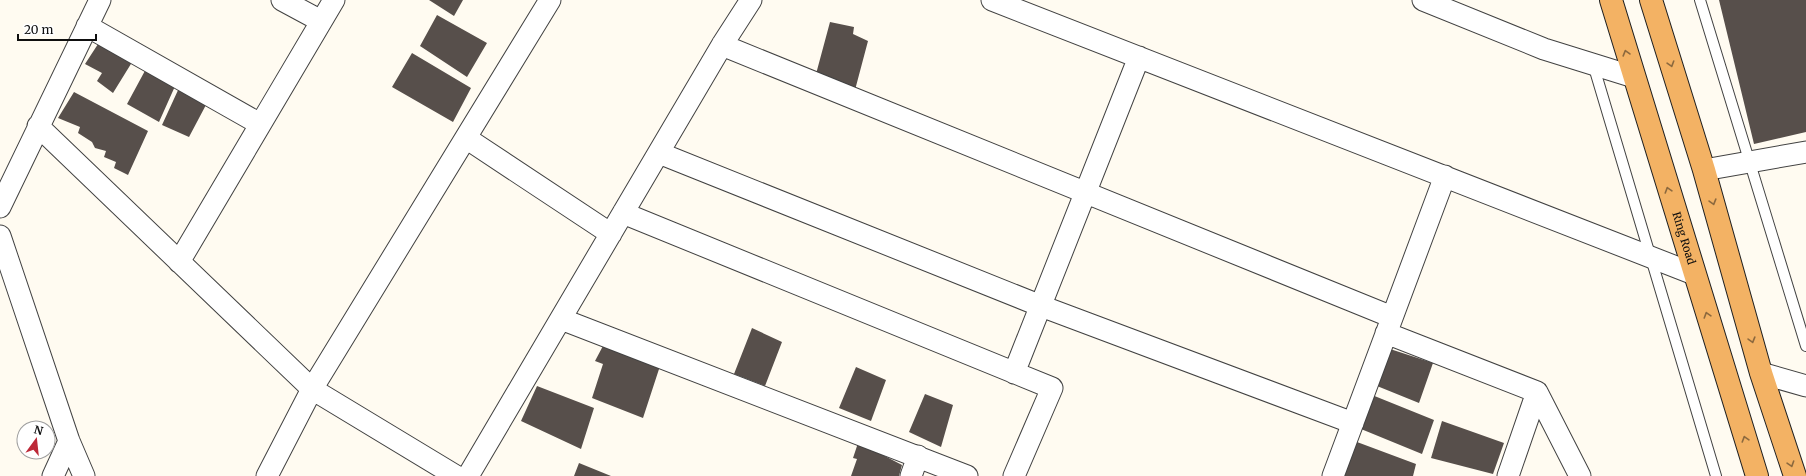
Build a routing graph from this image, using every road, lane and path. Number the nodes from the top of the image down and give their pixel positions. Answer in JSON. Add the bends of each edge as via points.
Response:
{"nodes":[{"id":1,"x":100,"y":0,"type":"edge"},
{"id":2,"x":282,"y":0,"type":"edge"},
{"id":3,"x":334,"y":0,"type":"edge"},
{"id":4,"x":550,"y":0,"type":"edge"},
{"id":5,"x":751,"y":0,"type":"edge"},
{"id":6,"x":992,"y":0,"type":"edge"},
{"id":7,"x":1423,"y":0,"type":"edge"},
{"id":8,"x":1611,"y":0,"type":"edge"},
{"id":9,"x":1651,"y":0,"type":"edge"},
{"id":10,"x":1700,"y":0,"type":"edge"},
{"id":11,"x":321,"y":21,"type":"junction"},
{"id":12,"x":87,"y":26,"type":"junction"},
{"id":13,"x":722,"y":45,"type":"junction"},
{"id":14,"x":1139,"y":57,"type":"junction"},
{"id":15,"x":1592,"y":64,"type":"junction"},
{"id":16,"x":1634,"y":78,"type":"junction"},
{"id":17,"x":260,"y":124,"type":"junction"},
{"id":18,"x":38,"y":126,"type":"junction"},
{"id":19,"x":466,"y":138,"type":"junction"},
{"id":20,"x":1806,"y":152,"type":"edge"},
{"id":21,"x":659,"y":153,"type":"junction"},
{"id":22,"x":1751,"y":161,"type":"junction"},
{"id":23,"x":1704,"y":170,"type":"junction"},
{"id":24,"x":1445,"y":176,"type":"junction"},
{"id":25,"x":1087,"y":192,"type":"junction"},
{"id":26,"x":0,"y":207,"type":"edge"},
{"id":27,"x":623,"y":213,"type":"junction"},
{"id":28,"x":611,"y":234,"type":"junction"},
{"id":29,"x":0,"y":236,"type":"edge"},
{"id":30,"x":1650,"y":256,"type":"junction"},
{"id":31,"x":179,"y":262,"type":"junction"},
{"id":32,"x":1694,"y":274,"type":"junction"},
{"id":33,"x":1041,"y":306,"type":"junction"},
{"id":34,"x":561,"y":319,"type":"junction"},
{"id":35,"x":1389,"y":325,"type":"junction"},
{"id":36,"x":1806,"y":346,"type":"edge"},
{"id":37,"x":1014,"y":373,"type":"junction"},
{"id":38,"x":1761,"y":373,"type":"junction"},
{"id":39,"x":1806,"y":386,"type":"edge"},
{"id":40,"x":312,"y":389,"type":"junction"},
{"id":41,"x":1537,"y":392,"type":"junction"},
{"id":42,"x":1353,"y":423,"type":"junction"},
{"id":43,"x":69,"y":441,"type":"junction"},
{"id":44,"x":918,"y":456,"type":"junction"},
{"id":45,"x":52,"y":476,"type":"edge"},
{"id":46,"x":84,"y":476,"type":"edge"},
{"id":47,"x":267,"y":476,"type":"edge"},
{"id":48,"x":456,"y":476,"type":"edge"},
{"id":49,"x":468,"y":476,"type":"edge"},
{"id":50,"x":911,"y":476,"type":"edge"},
{"id":51,"x":967,"y":476,"type":"edge"},
{"id":52,"x":1014,"y":476,"type":"edge"},
{"id":53,"x":1333,"y":476,"type":"edge"},
{"id":54,"x":1508,"y":476,"type":"edge"},
{"id":55,"x":1580,"y":476,"type":"edge"},
{"id":56,"x":1716,"y":476,"type":"edge"},
{"id":57,"x":1757,"y":476,"type":"edge"},
{"id":58,"x":1795,"y":476,"type":"edge"}],
"edges":[{"from":1,"to":12,"type":"street"},
{"from":2,"to":11,"type":"street"},
{"from":3,"to":11,"type":"street"},
{"from":4,"to":19,"type":"street"},
{"from":5,"to":13,"type":"street"},
{"from":6,"to":14,"type":"street"},
{"from":7,"to":15,"type":"street","via":[[1527,43]]},
{"from":16,"to":8,"type":"highway","name":"Ring Road","one_way":true},
{"from":9,"to":23,"type":"highway","one_way":true},
{"from":10,"to":22,"type":"lane"},
{"from":11,"to":17,"type":"street"},
{"from":12,"to":17,"type":"street"},
{"from":12,"to":18,"type":"street"},
{"from":13,"to":21,"type":"street"},
{"from":13,"to":25,"type":"street"},
{"from":14,"to":24,"type":"street"},
{"from":14,"to":25,"type":"street"},
{"from":15,"to":16,"type":"street"},
{"from":15,"to":30,"type":"lane"},
{"from":32,"to":16,"type":"highway","name":"Ring Road","one_way":true},
{"from":17,"to":31,"type":"street"},
{"from":18,"to":26,"type":"street"},
{"from":18,"to":31,"type":"street"},
{"from":19,"to":28,"type":"street"},
{"from":19,"to":40,"type":"street"},
{"from":20,"to":22,"type":"street"},
{"from":21,"to":27,"type":"street"},
{"from":21,"to":33,"type":"street"},
{"from":22,"to":23,"type":"street"},
{"from":22,"to":36,"type":"lane"},
{"from":23,"to":38,"type":"highway","one_way":true},
{"from":24,"to":30,"type":"street"},
{"from":24,"to":35,"type":"street"},
{"from":25,"to":33,"type":"street"},
{"from":25,"to":35,"type":"street"},
{"from":27,"to":28,"type":"street"},
{"from":27,"to":37,"type":"street"},
{"from":28,"to":34,"type":"street"},
{"from":29,"to":43,"type":"street"},
{"from":30,"to":32,"type":"street"},
{"from":30,"to":56,"type":"lane"},
{"from":31,"to":40,"type":"street"},
{"from":57,"to":32,"type":"highway","name":"Ring Road","one_way":true},
{"from":33,"to":37,"type":"street"},
{"from":33,"to":42,"type":"street"},
{"from":34,"to":44,"type":"street"},
{"from":34,"to":49,"type":"street"},
{"from":35,"to":41,"type":"street"},
{"from":35,"to":42,"type":"street"},
{"from":37,"to":52,"type":"street","via":[[1052,388]]},
{"from":38,"to":39,"type":"street"},
{"from":38,"to":58,"type":"highway","one_way":true},
{"from":40,"to":47,"type":"street"},
{"from":40,"to":48,"type":"street"},
{"from":41,"to":54,"type":"street"},
{"from":41,"to":55,"type":"street"},
{"from":42,"to":53,"type":"street"},
{"from":43,"to":45,"type":"street"},
{"from":43,"to":46,"type":"street"},
{"from":44,"to":50,"type":"street"},
{"from":44,"to":51,"type":"street"}]}
